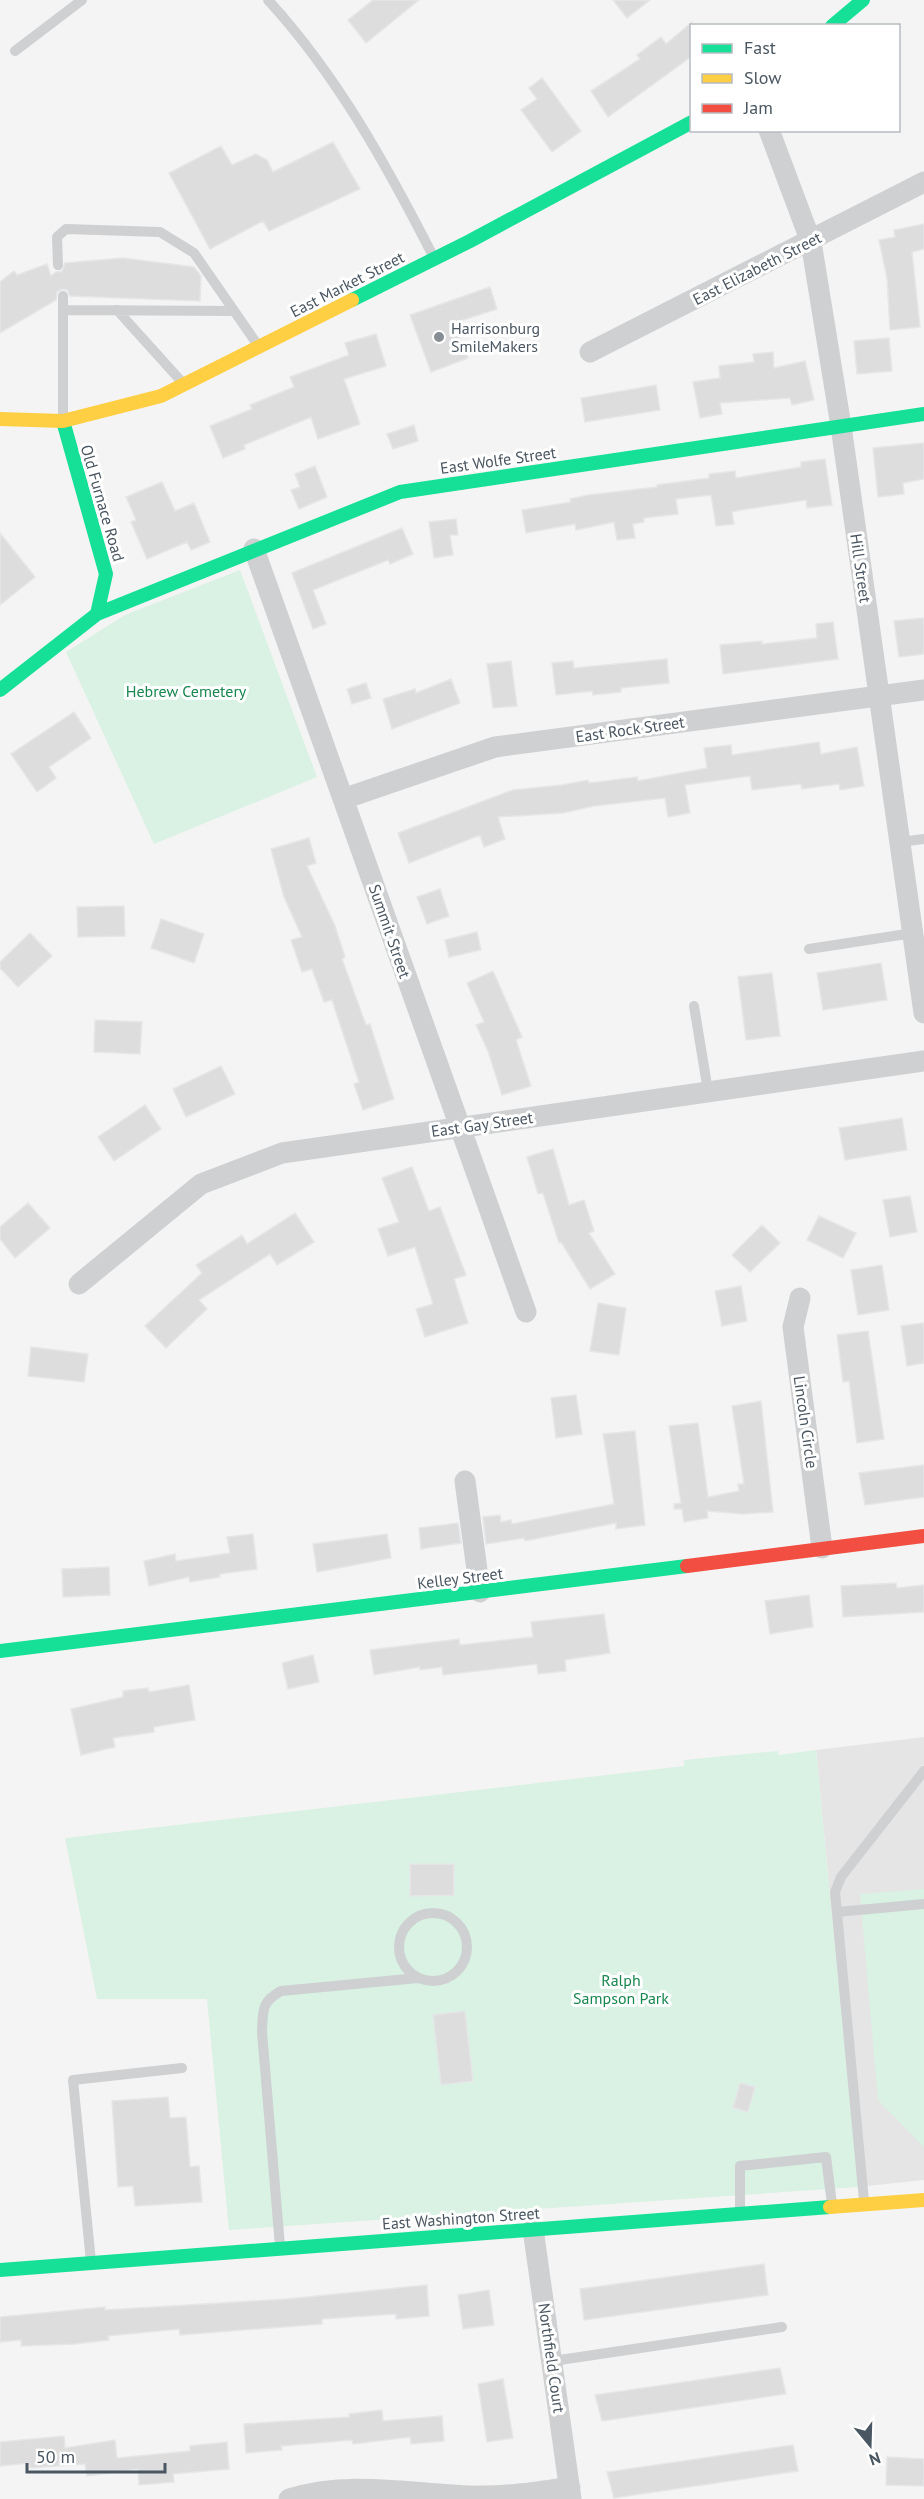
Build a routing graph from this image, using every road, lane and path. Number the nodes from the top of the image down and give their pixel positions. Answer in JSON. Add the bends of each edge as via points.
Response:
{"nodes":[{"id":1,"x":82,"y":0,"type":"edge"},
{"id":2,"x":268,"y":0,"type":"edge"},
{"id":3,"x":863,"y":0,"type":"edge"},
{"id":4,"x":834,"y":24,"type":"edge"},
{"id":5,"x":15,"y":51,"type":"dead end"},
{"id":6,"x":690,"y":123,"type":"edge"},
{"id":7,"x":770,"y":132,"type":"edge"},
{"id":8,"x":924,"y":183,"type":"edge"},
{"id":9,"x":811,"y":242,"type":"junction"},
{"id":10,"x":435,"y":259,"type":"junction"},
{"id":11,"x":58,"y":265,"type":"dead end"},
{"id":12,"x":63,"y":296,"type":"dead end"},
{"id":13,"x":64,"y":310,"type":"junction"},
{"id":14,"x":117,"y":310,"type":"junction"},
{"id":15,"x":234,"y":311,"type":"junction"},
{"id":16,"x":259,"y":347,"type":"junction"},
{"id":17,"x":590,"y":352,"type":"dead end"},
{"id":18,"x":184,"y":385,"type":"junction"},
{"id":19,"x":924,"y":414,"type":"edge"},
{"id":20,"x":0,"y":418,"type":"edge"},
{"id":21,"x":63,"y":421,"type":"junction"},
{"id":22,"x":841,"y":426,"type":"junction"},
{"id":23,"x":254,"y":549,"type":"junction"},
{"id":24,"x":97,"y":614,"type":"junction"},
{"id":25,"x":0,"y":690,"type":"edge"},
{"id":26,"x":924,"y":690,"type":"edge"},
{"id":27,"x":880,"y":696,"type":"junction"},
{"id":28,"x":343,"y":799,"type":"junction"},
{"id":29,"x":924,"y":839,"type":"edge"},
{"id":30,"x":900,"y":842,"type":"junction"},
{"id":31,"x":913,"y":933,"type":"junction"},
{"id":32,"x":808,"y":950,"type":"dead end"},
{"id":33,"x":694,"y":1006,"type":"dead end"},
{"id":34,"x":924,"y":1013,"type":"edge"},
{"id":35,"x":924,"y":1061,"type":"edge"},
{"id":36,"x":708,"y":1091,"type":"junction"},
{"id":37,"x":459,"y":1127,"type":"junction"},
{"id":38,"x":79,"y":1284,"type":"dead end"},
{"id":39,"x":800,"y":1298,"type":"dead end"},
{"id":40,"x":526,"y":1312,"type":"dead end"},
{"id":41,"x":465,"y":1481,"type":"dead end"},
{"id":42,"x":924,"y":1536,"type":"edge"},
{"id":43,"x":822,"y":1548,"type":"junction"},
{"id":44,"x":480,"y":1592,"type":"junction"},
{"id":45,"x":0,"y":1651,"type":"edge"},
{"id":46,"x":924,"y":1771,"type":"edge"},
{"id":47,"x":924,"y":1904,"type":"edge"},
{"id":48,"x":837,"y":1912,"type":"junction"},
{"id":49,"x":418,"y":1978,"type":"junction"},
{"id":50,"x":182,"y":2068,"type":"dead end"},
{"id":51,"x":924,"y":2200,"type":"edge"},
{"id":52,"x":864,"y":2205,"type":"junction"},
{"id":53,"x":833,"y":2207,"type":"junction"},
{"id":54,"x":740,"y":2214,"type":"junction"},
{"id":55,"x":533,"y":2229,"type":"junction"},
{"id":56,"x":280,"y":2248,"type":"junction"},
{"id":57,"x":91,"y":2263,"type":"junction"},
{"id":58,"x":0,"y":2270,"type":"edge"},
{"id":59,"x":782,"y":2327,"type":"dead end"},
{"id":60,"x":552,"y":2361,"type":"junction"},
{"id":61,"x":571,"y":2493,"type":"edge"},
{"id":62,"x":289,"y":2499,"type":"edge"}],
"edges":[{"from":1,"to":5,"type":"lane"},
{"from":2,"to":10,"type":"lane","via":[[301,36],[386,164]]},
{"from":3,"to":4,"type":"street"},
{"from":6,"to":10,"type":"street","name":"East Market Street"},
{"from":7,"to":9,"type":"street","name":"Hill Street"},
{"from":8,"to":9,"type":"street","name":"East Elizabeth Street"},
{"from":9,"to":17,"type":"street","name":"East Elizabeth Street"},
{"from":9,"to":22,"type":"street","name":"Hill Street"},
{"from":10,"to":16,"type":"street","name":"East Market Street"},
{"from":11,"to":15,"type":"lane","via":[[57,237],[66,229],[160,232],[194,253]]},
{"from":12,"to":13,"type":"lane"},
{"from":13,"to":14,"type":"lane"},
{"from":13,"to":21,"type":"lane"},
{"from":14,"to":15,"type":"lane"},
{"from":14,"to":18,"type":"lane"},
{"from":15,"to":16,"type":"lane"},
{"from":16,"to":18,"type":"street","name":"East Market Street"},
{"from":18,"to":21,"type":"street","name":"East Market Street","via":[[161,396]]},
{"from":19,"to":22,"type":"street","name":"East Wolfe Street"},
{"from":20,"to":21,"type":"street","name":"East Market Street"},
{"from":21,"to":24,"type":"street","name":"Old Furnace Road","via":[[106,574]]},
{"from":22,"to":23,"type":"street","name":"East Wolfe Street","via":[[400,492]]},
{"from":22,"to":27,"type":"street","name":"Hill Street"},
{"from":23,"to":24,"type":"street","name":"East Wolfe Street"},
{"from":23,"to":28,"type":"street","name":"Summit Street"},
{"from":24,"to":25,"type":"street"},
{"from":26,"to":27,"type":"street","name":"East Rock Street"},
{"from":27,"to":28,"type":"street","name":"East Rock Street","via":[[495,747]]},
{"from":27,"to":30,"type":"street","name":"Hill Street"},
{"from":28,"to":37,"type":"street","name":"Summit Street"},
{"from":29,"to":30,"type":"lane"},
{"from":30,"to":31,"type":"street","name":"Hill Street"},
{"from":31,"to":32,"type":"lane"},
{"from":31,"to":34,"type":"street","name":"Hill Street"},
{"from":33,"to":36,"type":"lane"},
{"from":35,"to":36,"type":"street","name":"East Gay Street"},
{"from":36,"to":37,"type":"street","name":"East Gay Street"},
{"from":37,"to":38,"type":"street","name":"East Gay Street","via":[[282,1153],[201,1184]]},
{"from":37,"to":40,"type":"street","name":"Summit Street"},
{"from":39,"to":43,"type":"street","name":"Lincoln Circle","via":[[793,1327]]},
{"from":41,"to":44,"type":"street"},
{"from":42,"to":43,"type":"street","name":"Kelley Street"},
{"from":43,"to":44,"type":"street","name":"Kelley Street"},
{"from":44,"to":45,"type":"street","name":"Kelley Street"},
{"from":46,"to":48,"type":"lane","via":[[841,1877],[835,1892]]},
{"from":47,"to":48,"type":"lane"},
{"from":48,"to":52,"type":"lane"},
{"from":49,"to":49,"type":"lane","via":[[439,1981],[458,1971],[464,1962],[467,1951],[463,1930],[448,1915],[424,1913],[405,1926],[399,1937],[401,1961]]},
{"from":49,"to":56,"type":"lane","via":[[281,1991],[269,1998],[263,2010],[262,2032]]},
{"from":50,"to":57,"type":"lane","via":[[73,2080]]},
{"from":51,"to":52,"type":"street","name":"East Washington Street"},
{"from":52,"to":53,"type":"street","name":"East Washington Street"},
{"from":53,"to":54,"type":"street","name":"East Washington Street"},
{"from":53,"to":54,"type":"lane","via":[[826,2157],[741,2166]]},
{"from":54,"to":55,"type":"street","name":"East Washington Street"},
{"from":55,"to":56,"type":"street","name":"East Washington Street"},
{"from":55,"to":60,"type":"street","name":"Northfield Court"},
{"from":56,"to":57,"type":"street","name":"East Washington Street"},
{"from":57,"to":58,"type":"street","name":"East Washington Street"},
{"from":59,"to":60,"type":"lane"},
{"from":60,"to":61,"type":"street","name":"Northfield Court"},
{"from":61,"to":62,"type":"street","name":"Northfield Court","via":[[477,2496],[352,2488]]}]}
